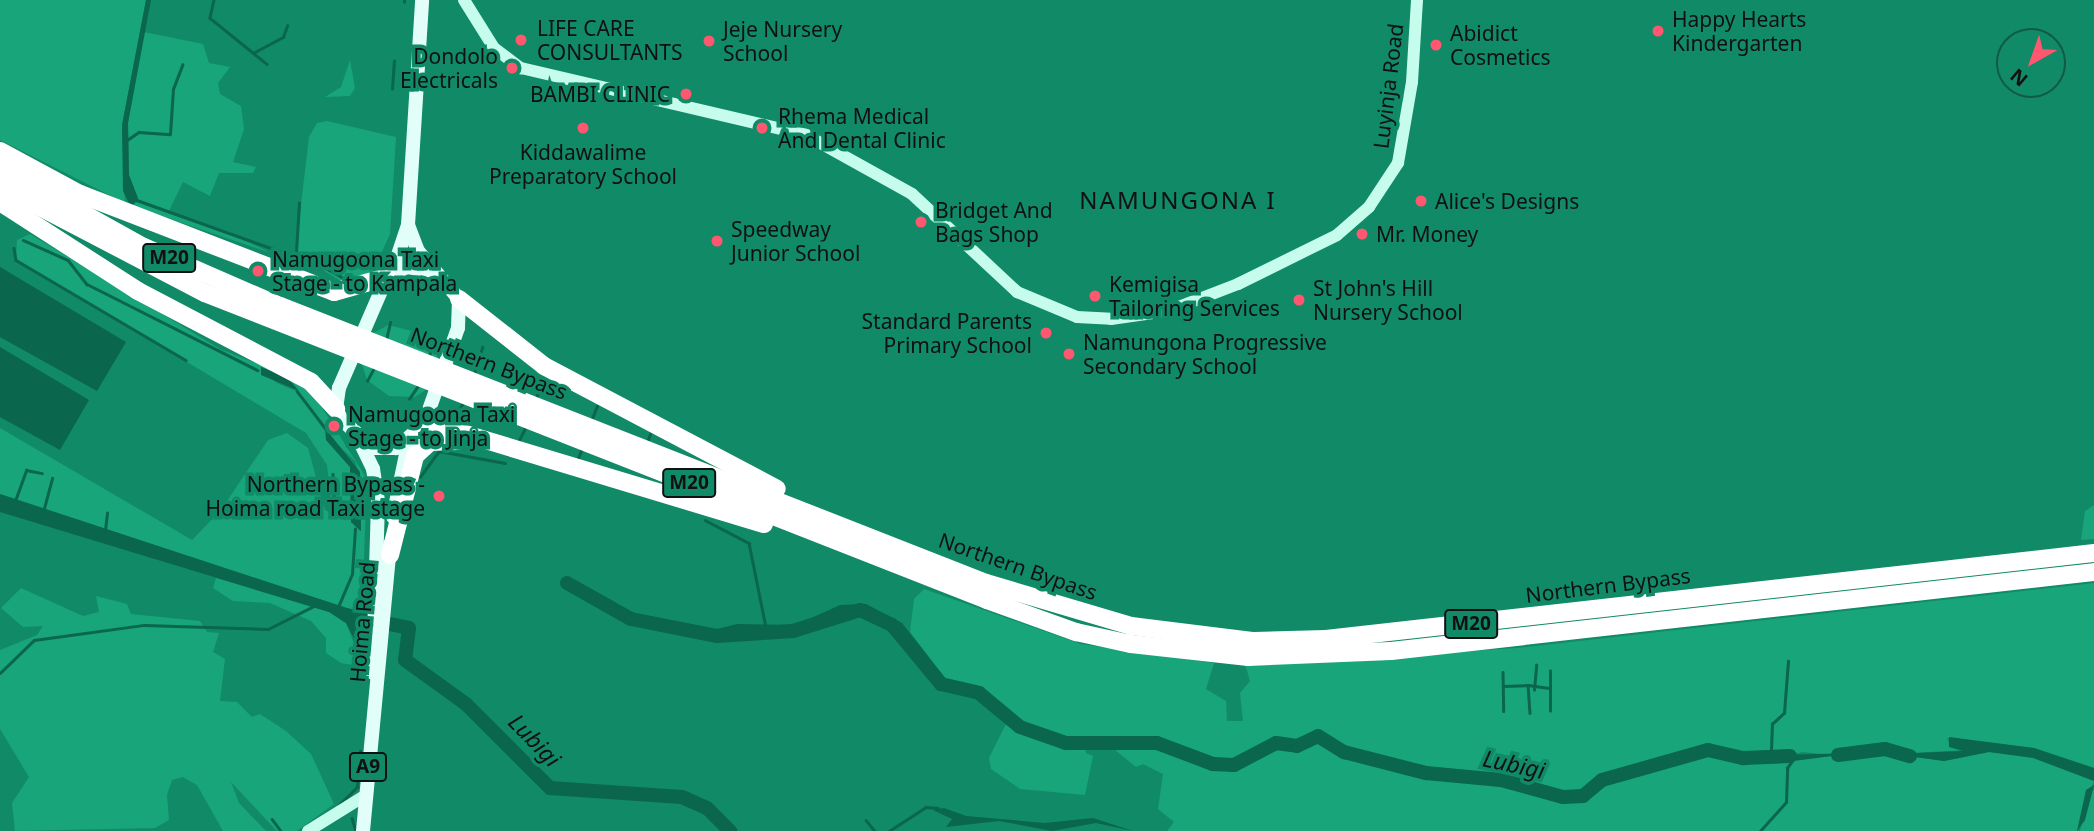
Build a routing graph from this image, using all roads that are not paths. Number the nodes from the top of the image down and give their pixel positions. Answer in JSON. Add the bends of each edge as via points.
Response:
{"nodes":[{"id":1,"x":422,"y":0,"type":"edge"},
{"id":2,"x":464,"y":0,"type":"edge"},
{"id":3,"x":1417,"y":0,"type":"edge"},
{"id":4,"x":0,"y":152,"type":"edge"},
{"id":5,"x":0,"y":167,"type":"edge"},
{"id":6,"x":0,"y":186,"type":"edge"},
{"id":7,"x":0,"y":202,"type":"edge"},
{"id":8,"x":408,"y":225,"type":"junction"},
{"id":9,"x":433,"y":271,"type":"junction"},
{"id":10,"x":390,"y":275,"type":"junction"},
{"id":11,"x":459,"y":299,"type":"junction"},
{"id":12,"x":343,"y":339,"type":"junction"},
{"id":13,"x":461,"y":385,"type":"junction"},
{"id":14,"x":336,"y":409,"type":"junction"},
{"id":15,"x":413,"y":436,"type":"junction"},
{"id":16,"x":360,"y":442,"type":"junction"},
{"id":17,"x":519,"y":450,"type":"junction"},
{"id":18,"x":860,"y":534,"type":"junction"},
{"id":19,"x":2094,"y":553,"type":"edge"},
{"id":20,"x":384,"y":554,"type":"junction"},
{"id":21,"x":2094,"y":572,"type":"edge"},
{"id":22,"x":920,"y":574,"type":"junction"},
{"id":23,"x":375,"y":703,"type":"junction"},
{"id":24,"x":366,"y":795,"type":"junction"},
{"id":25,"x":308,"y":831,"type":"edge"},
{"id":26,"x":363,"y":831,"type":"edge"}],
"edges":[{"from":1,"to":8,"type":"main road"},
{"from":2,"to":3,"type":"street","name":"Luyinja Road","via":[[501,55],[539,77],[733,113],[845,153],[935,211],[1017,292],[1077,317],[1111,320],[1168,310],[1297,254],[1354,221],[1380,195],[1398,163],[1412,82]]},
{"from":4,"to":10,"type":"highway","via":[[80,194],[334,292]]},
{"from":5,"to":12,"type":"highway","name":"Northern Bypass","number":"M20","via":[[144,247]]},
{"from":6,"to":12,"type":"highway","name":"Northern Bypass","number":"M20","via":[[141,264]]},
{"from":7,"to":14,"type":"highway","via":[[138,291],[311,382]]},
{"from":8,"to":9,"type":"main road"},
{"from":8,"to":10,"type":"main road"},
{"from":9,"to":10,"type":"main road","via":[[407,267]]},
{"from":9,"to":11,"type":"main road"},
{"from":10,"to":14,"type":"main road","via":[[339,387]]},
{"from":11,"to":15,"type":"main road","name":"Hoima Road","via":[[451,352]]},
{"from":11,"to":18,"type":"highway","via":[[544,366]]},
{"from":12,"to":13,"type":"highway","name":"Northern Bypass","number":"M20"},
{"from":13,"to":18,"type":"highway","name":"Northern Bypass","number":"M20"},
{"from":13,"to":22,"type":"highway","name":"Northern Bypass","number":"M20"},
{"from":14,"to":16,"type":"main road"},
{"from":15,"to":16,"type":"main road","via":[[383,451]]},
{"from":15,"to":17,"type":"highway","via":[[449,429]]},
{"from":15,"to":20,"type":"main road","name":"Hoima Road","via":[[396,489]]},
{"from":16,"to":20,"type":"main road","number":"A9","via":[[377,487]]},
{"from":17,"to":20,"type":"highway","via":[[450,440],[421,448],[410,466]]},
{"from":17,"to":22,"type":"highway","via":[[761,523],[881,568]]},
{"from":18,"to":19,"type":"highway","name":"Northern Bypass","number":"M20","via":[[1107,621],[1254,641],[1326,639]]},
{"from":20,"to":23,"type":"main road","name":"Hoima Road","number":"A9"},
{"from":20,"to":23,"type":"main road","name":"Hoima Road","number":"A9","via":[[376,588]]},
{"from":21,"to":22,"type":"highway","name":"Northern Bypass","number":"M20","via":[[1296,658],[1215,655],[1076,632]]},
{"from":23,"to":24,"type":"main road","number":"A9"},
{"from":24,"to":25,"type":"street"},
{"from":24,"to":26,"type":"main road","number":"A9"}]}
